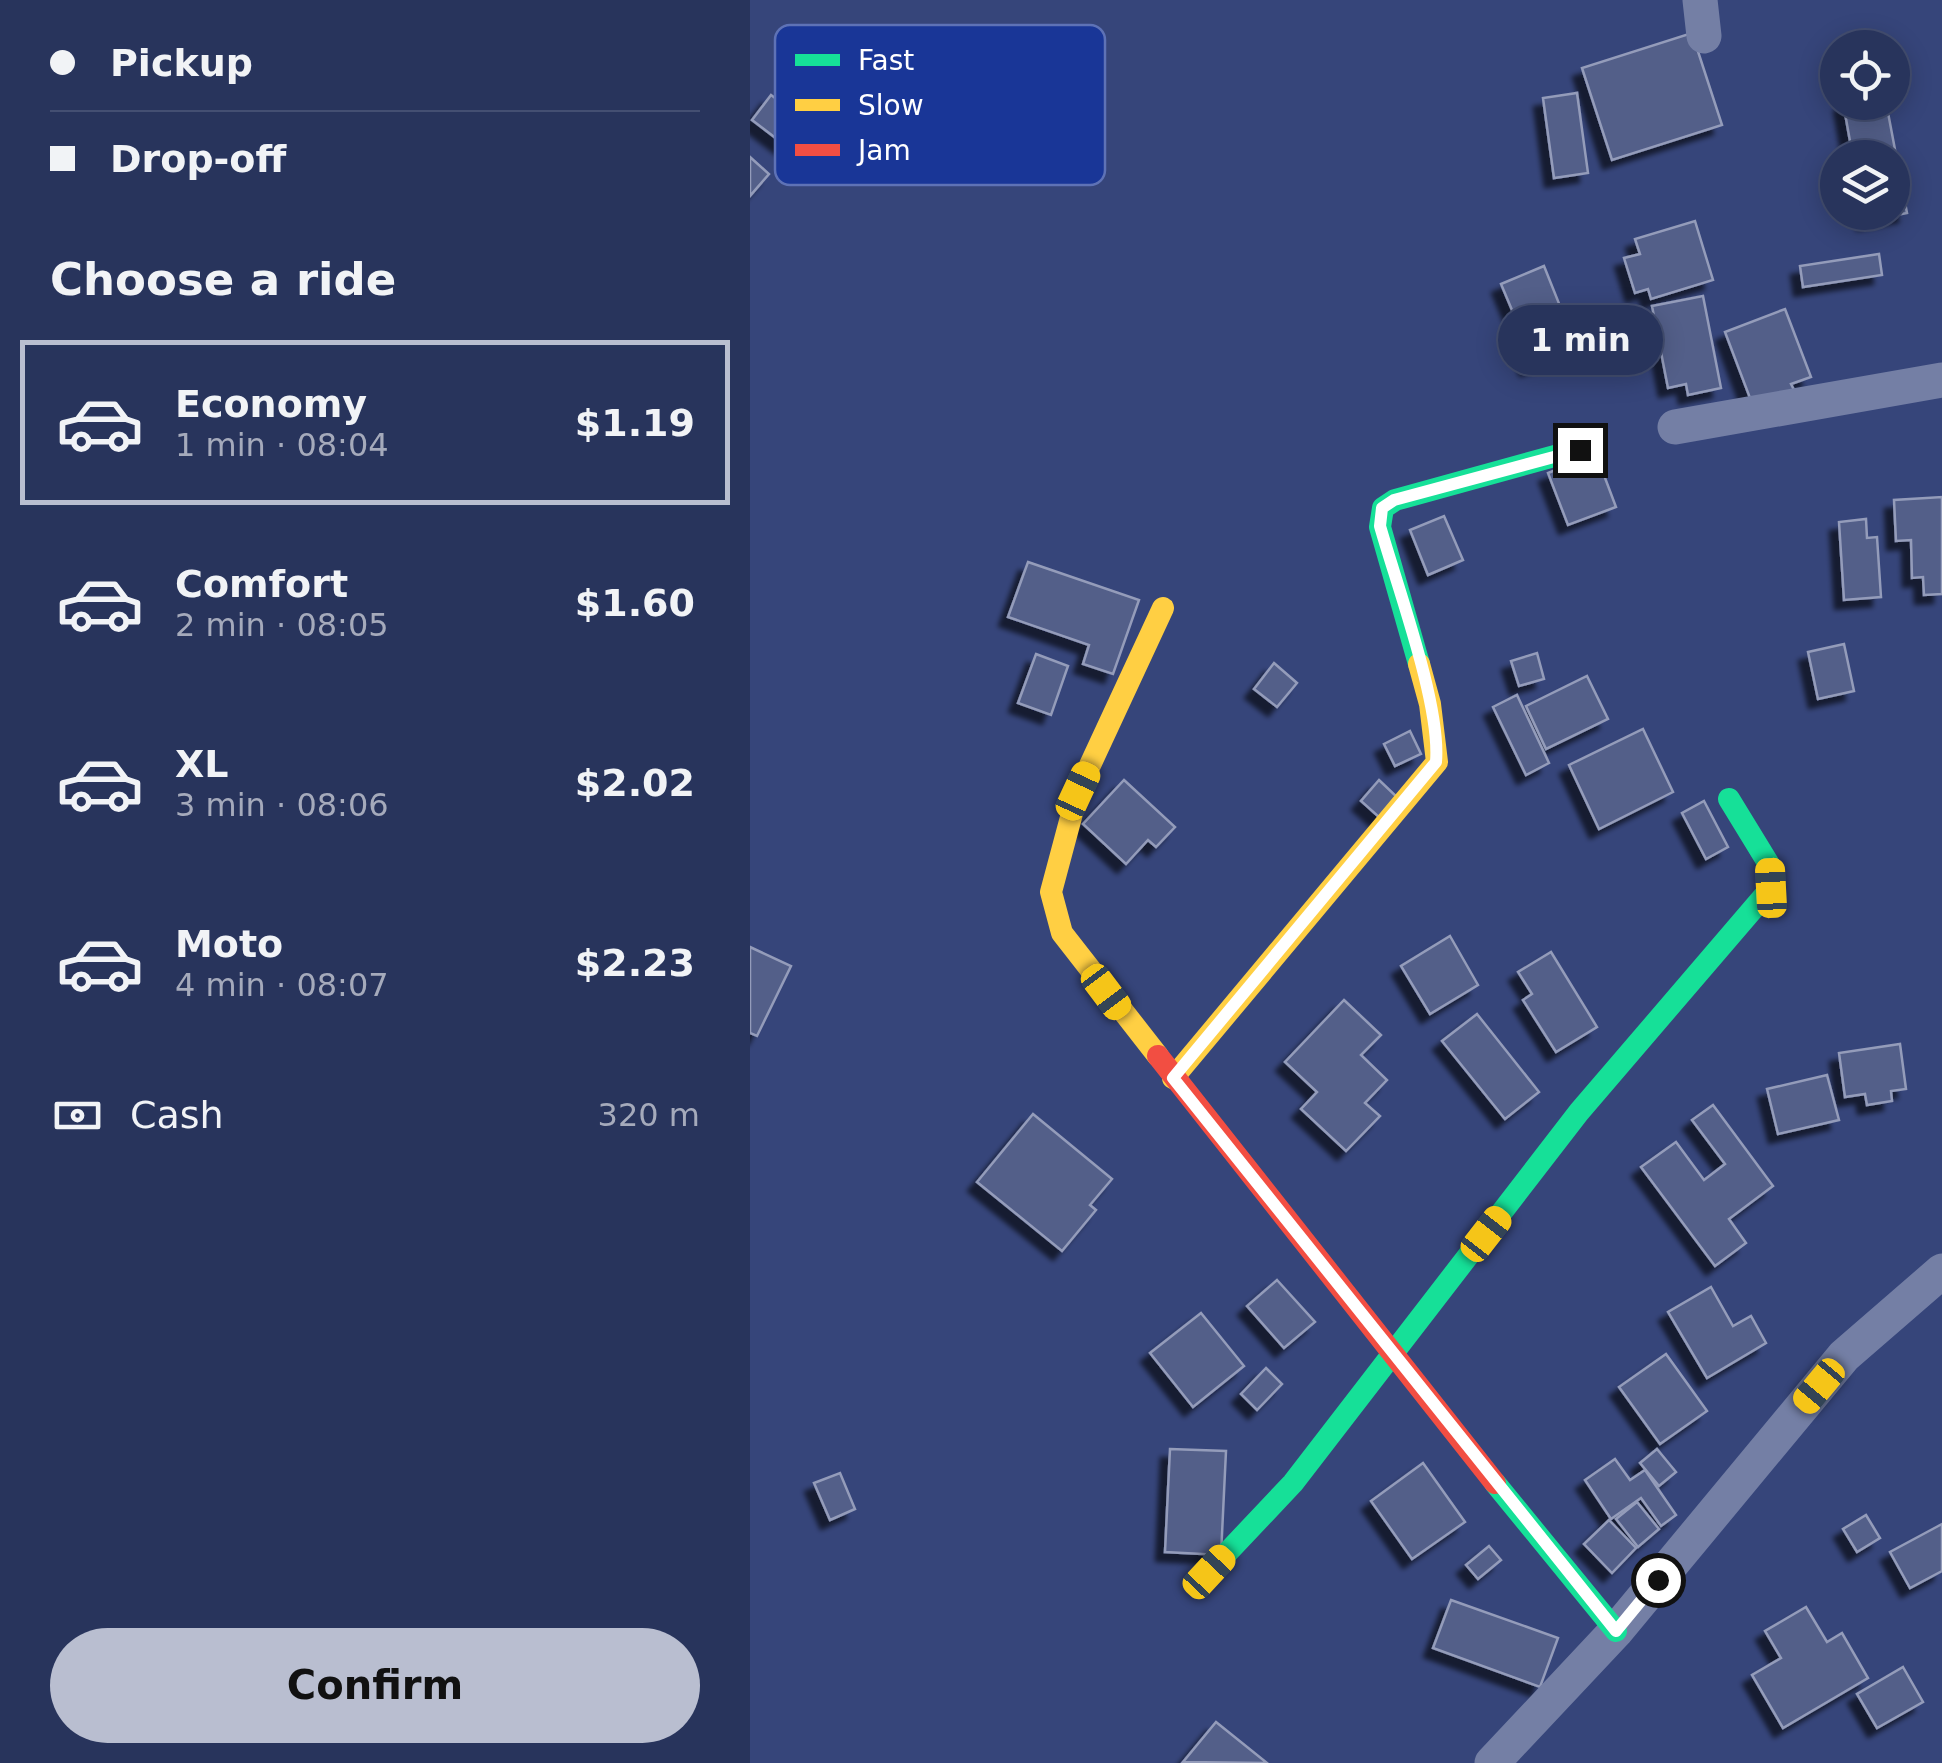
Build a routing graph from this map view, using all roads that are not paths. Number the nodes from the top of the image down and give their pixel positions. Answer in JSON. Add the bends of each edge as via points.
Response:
{"nodes":[{"id":1,"x":1700,"y":0,"type":"edge"},
{"id":2,"x":1704,"y":36,"type":"dead end"},
{"id":3,"x":1942,"y":380,"type":"edge"},
{"id":4,"x":1676,"y":427,"type":"dead end"},
{"id":5,"x":1580,"y":450,"type":"dead end"},
{"id":6,"x":1163,"y":608,"type":"dead end"},
{"id":7,"x":1729,"y":800,"type":"dead end"},
{"id":8,"x":1173,"y":1078,"type":"junction"},
{"id":9,"x":1942,"y":1272,"type":"edge"},
{"id":10,"x":1392,"y":1356,"type":"junction"},
{"id":11,"x":1209,"y":1572,"type":"dead end"},
{"id":12,"x":1616,"y":1631,"type":"junction"},
{"id":13,"x":1492,"y":1763,"type":"edge"}],
"edges":[{"from":1,"to":2,"type":"street"},
{"from":3,"to":4,"type":"street"},
{"from":5,"to":8,"type":"street","via":[[1382,508],[1380,526],[1430,704],[1436,762]]},
{"from":6,"to":8,"type":"street","via":[[1078,791],[1051,892],[1062,933]]},
{"from":7,"to":10,"type":"street","via":[[1770,866],[1771,888],[1580,1112]]},
{"from":8,"to":10,"type":"street"},
{"from":9,"to":12,"type":"street","via":[[1844,1356]]},
{"from":10,"to":11,"type":"street","via":[[1294,1484]]},
{"from":10,"to":12,"type":"street"},
{"from":12,"to":13,"type":"street"}]}
